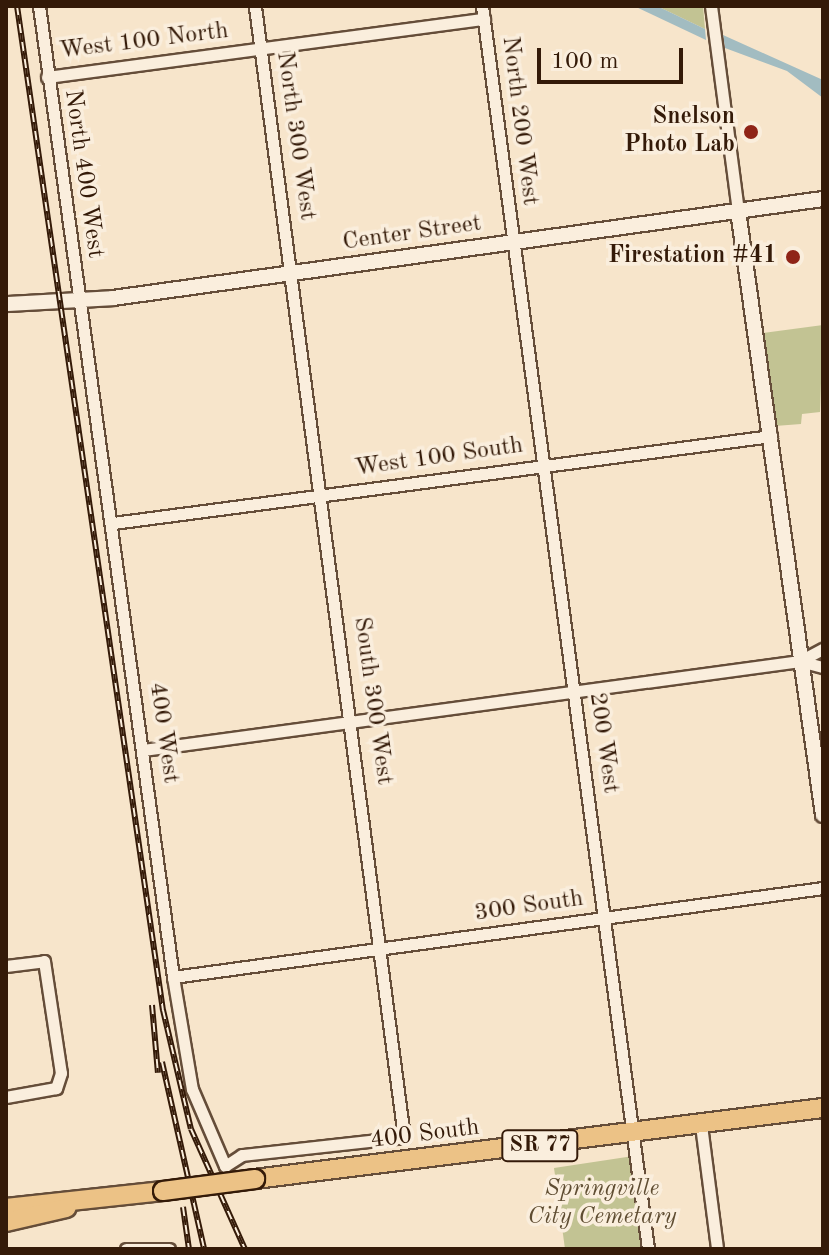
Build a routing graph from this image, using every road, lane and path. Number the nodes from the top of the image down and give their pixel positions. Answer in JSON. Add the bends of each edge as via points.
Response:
{"nodes":[{"id":1,"x":39,"y":6,"type":"edge"},
{"id":2,"x":255,"y":6,"type":"edge"},
{"id":3,"x":482,"y":6,"type":"edge"},
{"id":4,"x":711,"y":6,"type":"edge"},
{"id":5,"x":484,"y":19,"type":"junction"},
{"id":6,"x":261,"y":49,"type":"junction"},
{"id":7,"x":47,"y":77,"type":"junction"},
{"id":8,"x":823,"y":199,"type":"edge"},
{"id":9,"x":738,"y":211,"type":"junction"},
{"id":10,"x":513,"y":242,"type":"junction"},
{"id":11,"x":291,"y":272,"type":"junction"},
{"id":12,"x":78,"y":300,"type":"junction"},
{"id":13,"x":6,"y":304,"type":"edge"},
{"id":14,"x":771,"y":436,"type":"junction"},
{"id":15,"x":545,"y":465,"type":"junction"},
{"id":16,"x":322,"y":496,"type":"junction"},
{"id":17,"x":113,"y":523,"type":"junction"},
{"id":18,"x":823,"y":649,"type":"edge"},
{"id":19,"x":800,"y":661,"type":"junction"},
{"id":20,"x":823,"y":667,"type":"edge"},
{"id":21,"x":574,"y":691,"type":"junction"},
{"id":22,"x":353,"y":722,"type":"junction"},
{"id":23,"x":143,"y":750,"type":"junction"},
{"id":24,"x":823,"y":815,"type":"edge"},
{"id":25,"x":823,"y":888,"type":"edge"},
{"id":26,"x":604,"y":919,"type":"junction"},
{"id":27,"x":382,"y":949,"type":"junction"},
{"id":28,"x":6,"y":966,"type":"edge"},
{"id":29,"x":173,"y":977,"type":"junction"},
{"id":30,"x":6,"y":1097,"type":"edge"},
{"id":31,"x":823,"y":1108,"type":"edge"},
{"id":32,"x":701,"y":1125,"type":"junction"},
{"id":33,"x":633,"y":1135,"type":"junction"},
{"id":34,"x":404,"y":1137,"type":"joint"},
{"id":35,"x":225,"y":1166,"type":"joint"},
{"id":36,"x":80,"y":1203,"type":"junction"},
{"id":37,"x":6,"y":1208,"type":"edge"},
{"id":38,"x":6,"y":1222,"type":"edge"},
{"id":39,"x":168,"y":1247,"type":"edge"},
{"id":40,"x":126,"y":1249,"type":"edge"},
{"id":41,"x":648,"y":1249,"type":"edge"},
{"id":42,"x":717,"y":1249,"type":"edge"}],
"edges":[{"from":1,"to":7,"type":"street","name":"North 400 West"},
{"from":2,"to":6,"type":"street","name":"North 300 West"},
{"from":3,"to":5,"type":"street","name":"North 200 West"},
{"from":4,"to":9,"type":"street"},
{"from":5,"to":6,"type":"street","name":"West 100 North"},
{"from":5,"to":10,"type":"street","name":"North 200 West"},
{"from":6,"to":7,"type":"street","name":"West 100 North"},
{"from":6,"to":11,"type":"street","name":"North 300 West"},
{"from":7,"to":12,"type":"street","name":"North 400 West"},
{"from":8,"to":9,"type":"street","name":"Center Street"},
{"from":9,"to":10,"type":"street","name":"Center Street"},
{"from":9,"to":14,"type":"street"},
{"from":10,"to":11,"type":"street","name":"Center Street"},
{"from":10,"to":15,"type":"street","name":"200 West"},
{"from":11,"to":12,"type":"street","name":"Center Street"},
{"from":11,"to":16,"type":"street","name":"South 300 West"},
{"from":12,"to":13,"type":"street","name":"Center Street"},
{"from":12,"to":17,"type":"street","name":"400 West"},
{"from":14,"to":15,"type":"street","name":"West 100 South"},
{"from":14,"to":19,"type":"street"},
{"from":15,"to":16,"type":"street","name":"West 100 South"},
{"from":15,"to":21,"type":"street","name":"200 West"},
{"from":16,"to":17,"type":"street","name":"West 100 South"},
{"from":16,"to":22,"type":"street","name":"South 300 West"},
{"from":17,"to":23,"type":"street","name":"400 West"},
{"from":18,"to":19,"type":"street"},
{"from":19,"to":20,"type":"street"},
{"from":19,"to":21,"type":"street"},
{"from":19,"to":24,"type":"street"},
{"from":21,"to":22,"type":"street"},
{"from":21,"to":26,"type":"street","name":"200 West"},
{"from":22,"to":23,"type":"street"},
{"from":22,"to":27,"type":"street","name":"South 300 West"},
{"from":23,"to":29,"type":"street","name":"400 West"},
{"from":25,"to":26,"type":"street","name":"300 South"},
{"from":26,"to":27,"type":"street","name":"300 South"},
{"from":26,"to":33,"type":"street","name":"200 West"},
{"from":27,"to":29,"type":"street","name":"300 South"},
{"from":27,"to":34,"type":"street","name":"South 300 West"},
{"from":28,"to":30,"type":"street","via":[[44,961],[61,1073],[56,1088]]},
{"from":29,"to":35,"type":"street","name":"400 West","via":[[192,1089]]},
{"from":31,"to":32,"type":"main road","name":"400 South","number":"SR 77"},
{"from":32,"to":33,"type":"main road","name":"400 South","number":"SR 77"},
{"from":32,"to":42,"type":"street"},
{"from":33,"to":36,"type":"main road","name":"400 South","number":"SR 77","bridge":true},
{"from":33,"to":41,"type":"street","name":"200 West"},
{"from":34,"to":35,"type":"street","name":"400 South","via":[[242,1155]]},
{"from":36,"to":37,"type":"main road","name":"400 South","number":"SR 77"},
{"from":36,"to":38,"type":"main road","name":"400 South","number":"SR 77"},
{"from":39,"to":40,"type":"street"}]}
